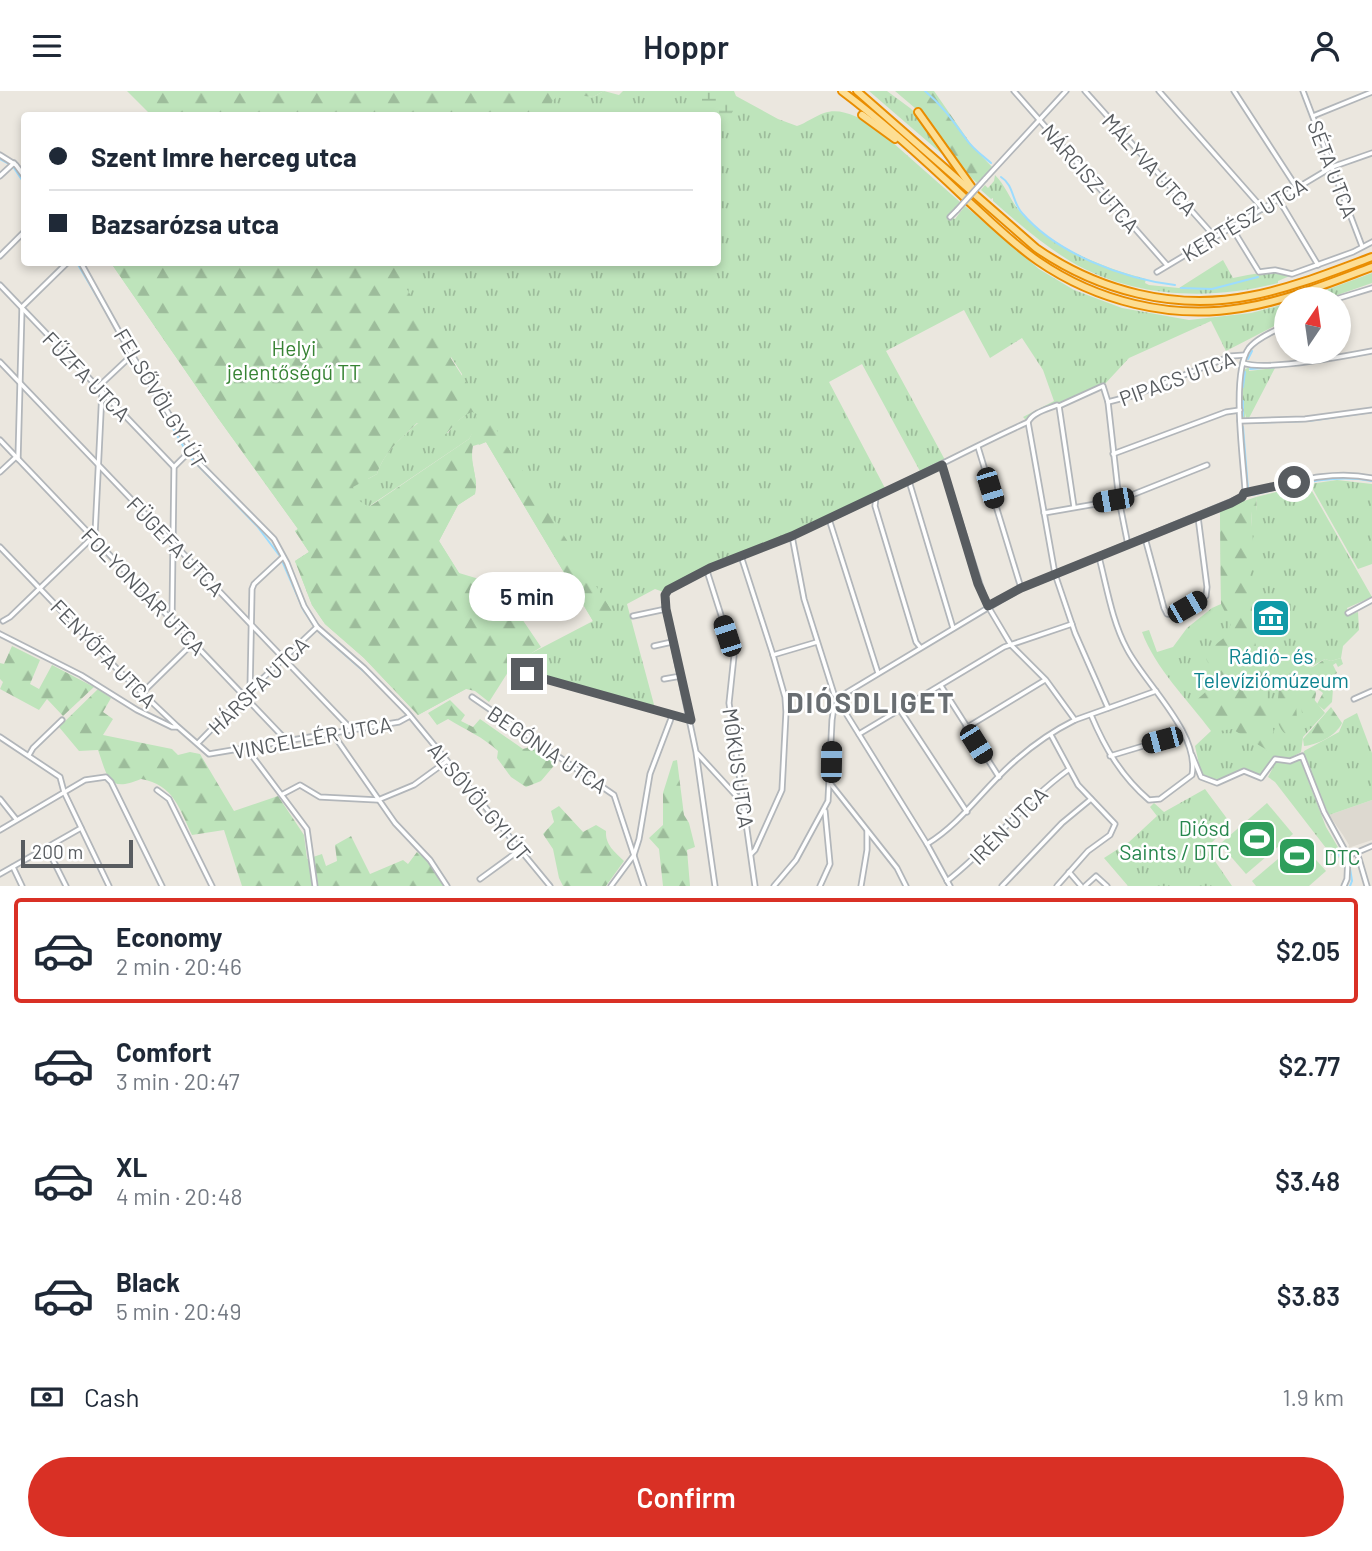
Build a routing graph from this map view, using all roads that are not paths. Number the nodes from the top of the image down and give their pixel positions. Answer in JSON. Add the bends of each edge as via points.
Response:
{"nodes":[{"id":1,"x":842,"y":91,"type":"edge"},
{"id":2,"x":857,"y":91,"type":"edge"},
{"id":3,"x":1014,"y":91,"type":"edge"},
{"id":4,"x":1066,"y":91,"type":"edge"},
{"id":5,"x":1085,"y":91,"type":"edge"},
{"id":6,"x":1159,"y":91,"type":"edge"},
{"id":7,"x":1234,"y":91,"type":"edge"},
{"id":8,"x":1303,"y":91,"type":"edge"},
{"id":9,"x":1372,"y":92,"type":"edge"},
{"id":10,"x":918,"y":112,"type":"dead end"},
{"id":11,"x":862,"y":115,"type":"dead end"},
{"id":12,"x":1313,"y":116,"type":"junction"},
{"id":13,"x":1040,"y":121,"type":"junction"},
{"id":14,"x":909,"y":146,"type":"junction"},
{"id":15,"x":1372,"y":153,"type":"edge"},
{"id":16,"x":0,"y":155,"type":"edge"},
{"id":17,"x":14,"y":163,"type":"junction"},
{"id":18,"x":1332,"y":167,"type":"junction"},
{"id":19,"x":21,"y":172,"type":"edge"},
{"id":20,"x":0,"y":176,"type":"edge"},
{"id":21,"x":1297,"y":188,"type":"junction"},
{"id":22,"x":978,"y":197,"type":"junction"},
{"id":23,"x":1279,"y":200,"type":"junction"},
{"id":24,"x":1263,"y":209,"type":"junction"},
{"id":25,"x":950,"y":217,"type":"dead end"},
{"id":26,"x":1232,"y":228,"type":"junction"},
{"id":27,"x":21,"y":235,"type":"edge"},
{"id":28,"x":1215,"y":237,"type":"junction"},
{"id":29,"x":1372,"y":242,"type":"edge"},
{"id":30,"x":1362,"y":246,"type":"junction"},
{"id":31,"x":0,"y":256,"type":"edge"},
{"id":32,"x":1372,"y":257,"type":"edge"},
{"id":33,"x":1167,"y":265,"type":"junction"},
{"id":34,"x":1318,"y":265,"type":"junction"},
{"id":35,"x":64,"y":266,"type":"edge"},
{"id":36,"x":83,"y":266,"type":"edge"},
{"id":37,"x":1372,"y":267,"type":"edge"},
{"id":38,"x":1157,"y":272,"type":"dead end"},
{"id":39,"x":0,"y":285,"type":"edge"},
{"id":40,"x":1372,"y":288,"type":"edge"},
{"id":41,"x":1351,"y":294,"type":"edge"},
{"id":42,"x":22,"y":307,"type":"junction"},
{"id":43,"x":1274,"y":332,"type":"edge"},
{"id":44,"x":1372,"y":351,"type":"edge"},
{"id":45,"x":132,"y":355,"type":"junction"},
{"id":46,"x":1245,"y":355,"type":"junction"},
{"id":47,"x":0,"y":362,"type":"edge"},
{"id":48,"x":1243,"y":363,"type":"junction"},
{"id":49,"x":22,"y":385,"type":"junction"},
{"id":50,"x":98,"y":387,"type":"junction"},
{"id":51,"x":102,"y":391,"type":"junction"},
{"id":52,"x":1108,"y":402,"type":"junction"},
{"id":53,"x":1059,"y":407,"type":"junction"},
{"id":54,"x":1240,"y":409,"type":"junction"},
{"id":55,"x":1372,"y":410,"type":"edge"},
{"id":56,"x":1240,"y":421,"type":"junction"},
{"id":57,"x":1028,"y":422,"type":"junction"},
{"id":58,"x":0,"y":440,"type":"edge"},
{"id":59,"x":978,"y":447,"type":"junction"},
{"id":60,"x":191,"y":450,"type":"junction"},
{"id":61,"x":1113,"y":454,"type":"junction"},
{"id":62,"x":18,"y":458,"type":"junction"},
{"id":63,"x":942,"y":465,"type":"junction"},
{"id":64,"x":1207,"y":465,"type":"dead end"},
{"id":65,"x":99,"y":466,"type":"junction"},
{"id":66,"x":174,"y":467,"type":"junction"},
{"id":67,"x":0,"y":473,"type":"edge"},
{"id":68,"x":1372,"y":478,"type":"edge"},
{"id":69,"x":909,"y":481,"type":"junction"},
{"id":70,"x":1243,"y":495,"type":"junction"},
{"id":71,"x":876,"y":496,"type":"junction"},
{"id":72,"x":866,"y":500,"type":"junction"},
{"id":73,"x":1119,"y":500,"type":"junction"},
{"id":74,"x":875,"y":506,"type":"junction"},
{"id":75,"x":1074,"y":507,"type":"junction"},
{"id":76,"x":1044,"y":513,"type":"junction"},
{"id":77,"x":1198,"y":516,"type":"junction"},
{"id":78,"x":829,"y":519,"type":"junction"},
{"id":79,"x":792,"y":536,"type":"junction"},
{"id":80,"x":1145,"y":538,"type":"junction"},
{"id":81,"x":93,"y":539,"type":"junction"},
{"id":82,"x":174,"y":545,"type":"junction"},
{"id":83,"x":1128,"y":545,"type":"junction"},
{"id":84,"x":0,"y":547,"type":"edge"},
{"id":85,"x":740,"y":556,"type":"junction"},
{"id":86,"x":283,"y":557,"type":"junction"},
{"id":87,"x":1099,"y":557,"type":"junction"},
{"id":88,"x":707,"y":571,"type":"junction"},
{"id":89,"x":1055,"y":574,"type":"junction"},
{"id":90,"x":40,"y":587,"type":"junction"},
{"id":91,"x":1021,"y":588,"type":"junction"},
{"id":92,"x":1372,"y":600,"type":"edge"},
{"id":93,"x":988,"y":606,"type":"junction"},
{"id":94,"x":666,"y":609,"type":"junction"},
{"id":95,"x":1348,"y":613,"type":"dead end"},
{"id":96,"x":633,"y":616,"type":"dead end"},
{"id":97,"x":172,"y":619,"type":"junction"},
{"id":98,"x":4,"y":621,"type":"dead end"},
{"id":99,"x":251,"y":624,"type":"junction"},
{"id":100,"x":1072,"y":624,"type":"junction"},
{"id":101,"x":317,"y":627,"type":"junction"},
{"id":102,"x":953,"y":628,"type":"junction"},
{"id":103,"x":0,"y":634,"type":"edge"},
{"id":104,"x":672,"y":642,"type":"junction"},
{"id":105,"x":817,"y":642,"type":"junction"},
{"id":106,"x":193,"y":643,"type":"junction"},
{"id":107,"x":1011,"y":645,"type":"junction"},
{"id":108,"x":654,"y":646,"type":"dead end"},
{"id":109,"x":920,"y":647,"type":"junction"},
{"id":110,"x":774,"y":655,"type":"junction"},
{"id":111,"x":284,"y":659,"type":"junction"},
{"id":112,"x":524,"y":670,"type":"dead end"},
{"id":113,"x":878,"y":673,"type":"junction"},
{"id":114,"x":681,"y":676,"type":"junction"},
{"id":115,"x":664,"y":679,"type":"dead end"},
{"id":116,"x":1045,"y":680,"type":"junction"},
{"id":117,"x":941,"y":686,"type":"junction"},
{"id":118,"x":250,"y":691,"type":"junction"},
{"id":119,"x":1156,"y":691,"type":"junction"},
{"id":120,"x":1372,"y":691,"type":"edge"},
{"id":121,"x":142,"y":693,"type":"junction"},
{"id":122,"x":244,"y":696,"type":"junction"},
{"id":123,"x":472,"y":697,"type":"dead end"},
{"id":124,"x":840,"y":699,"type":"junction"},
{"id":125,"x":1354,"y":699,"type":"dead end"},
{"id":126,"x":1108,"y":708,"type":"junction"},
{"id":127,"x":900,"y":710,"type":"junction"},
{"id":128,"x":1091,"y":715,"type":"junction"},
{"id":129,"x":410,"y":716,"type":"junction"},
{"id":130,"x":671,"y":716,"type":"junction"},
{"id":131,"x":62,"y":720,"type":"dead end"},
{"id":132,"x":691,"y":720,"type":"junction"},
{"id":133,"x":1075,"y":720,"type":"junction"},
{"id":134,"x":177,"y":726,"type":"junction"},
{"id":135,"x":966,"y":728,"type":"junction"},
{"id":136,"x":352,"y":730,"type":"junction"},
{"id":137,"x":332,"y":734,"type":"junction"},
{"id":138,"x":859,"y":734,"type":"junction"},
{"id":139,"x":1183,"y":734,"type":"junction"},
{"id":140,"x":1051,"y":735,"type":"junction"},
{"id":141,"x":0,"y":737,"type":"edge"},
{"id":142,"x":288,"y":741,"type":"junction"},
{"id":143,"x":198,"y":743,"type":"junction"},
{"id":144,"x":247,"y":749,"type":"junction"},
{"id":145,"x":696,"y":752,"type":"junction"},
{"id":146,"x":1191,"y":753,"type":"junction"},
{"id":147,"x":213,"y":754,"type":"joint"},
{"id":148,"x":29,"y":755,"type":"junction"},
{"id":149,"x":1110,"y":756,"type":"junction"},
{"id":150,"x":447,"y":761,"type":"junction"},
{"id":151,"x":1068,"y":770,"type":"junction"},
{"id":152,"x":999,"y":778,"type":"junction"},
{"id":153,"x":830,"y":783,"type":"junction"},
{"id":154,"x":157,"y":790,"type":"dead end"},
{"id":155,"x":64,"y":792,"type":"junction"},
{"id":156,"x":283,"y":794,"type":"junction"},
{"id":157,"x":0,"y":799,"type":"edge"},
{"id":158,"x":1091,"y":799,"type":"junction"},
{"id":159,"x":378,"y":800,"type":"junction"},
{"id":160,"x":743,"y":802,"type":"junction"},
{"id":161,"x":825,"y":809,"type":"junction"},
{"id":162,"x":967,"y":812,"type":"junction"},
{"id":163,"x":17,"y":820,"type":"junction"},
{"id":164,"x":81,"y":828,"type":"junction"},
{"id":165,"x":0,"y":830,"type":"edge"},
{"id":166,"x":867,"y":831,"type":"junction"},
{"id":167,"x":928,"y":844,"type":"junction"},
{"id":168,"x":1372,"y":846,"type":"edge"},
{"id":169,"x":47,"y":848,"type":"junction"},
{"id":170,"x":521,"y":849,"type":"junction"},
{"id":171,"x":1357,"y":852,"type":"junction"},
{"id":172,"x":751,"y":854,"type":"junction"},
{"id":173,"x":634,"y":855,"type":"junction"},
{"id":174,"x":1348,"y":856,"type":"junction"},
{"id":175,"x":13,"y":867,"type":"junction"},
{"id":176,"x":1069,"y":872,"type":"junction"},
{"id":177,"x":0,"y":874,"type":"edge"},
{"id":178,"x":480,"y":879,"type":"dead end"},
{"id":179,"x":947,"y":881,"type":"junction"},
{"id":180,"x":22,"y":886,"type":"edge"},
{"id":181,"x":66,"y":886,"type":"edge"},
{"id":182,"x":110,"y":886,"type":"edge"},
{"id":183,"x":162,"y":886,"type":"edge"},
{"id":184,"x":212,"y":886,"type":"edge"},
{"id":185,"x":315,"y":886,"type":"edge"},
{"id":186,"x":447,"y":886,"type":"edge"},
{"id":187,"x":550,"y":886,"type":"edge"},
{"id":188,"x":611,"y":886,"type":"edge"},
{"id":189,"x":644,"y":886,"type":"edge"},
{"id":190,"x":715,"y":886,"type":"edge"},
{"id":191,"x":755,"y":886,"type":"edge"},
{"id":192,"x":774,"y":886,"type":"edge"},
{"id":193,"x":820,"y":886,"type":"edge"},
{"id":194,"x":861,"y":886,"type":"edge"},
{"id":195,"x":906,"y":886,"type":"edge"},
{"id":196,"x":950,"y":886,"type":"edge"},
{"id":197,"x":1002,"y":886,"type":"edge"},
{"id":198,"x":1057,"y":886,"type":"edge"},
{"id":199,"x":1083,"y":886,"type":"edge"},
{"id":200,"x":1107,"y":886,"type":"edge"},
{"id":201,"x":1344,"y":886,"type":"edge"},
{"id":202,"x":1367,"y":886,"type":"edge"}],
"edges":[{"from":1,"to":14,"type":"highway"},
{"from":2,"to":22,"type":"highway"},
{"from":3,"to":13,"type":"street","name":"NÁRCISZ UTCA"},
{"from":4,"to":13,"type":"street"},
{"from":5,"to":28,"type":"street","name":"MÁLYVA UTCA"},
{"from":6,"to":24,"type":"street"},
{"from":7,"to":21,"type":"street"},
{"from":8,"to":12,"type":"street","name":"SÉTA UTCA"},
{"from":9,"to":12,"type":"street"},
{"from":10,"to":22,"type":"highway"},
{"from":11,"to":14,"type":"highway"},
{"from":12,"to":18,"type":"street","name":"SÉTA UTCA"},
{"from":13,"to":25,"type":"street","bridge":true},
{"from":13,"to":33,"type":"street","name":"NÁRCISZ UTCA"},
{"from":14,"to":37,"type":"highway","via":[[1038,261],[1083,286],[1131,303],[1180,310],[1238,309],[1292,296]]},
{"from":15,"to":18,"type":"street","name":"KERTÉSZ UTCA"},
{"from":16,"to":17,"type":"street"},
{"from":17,"to":19,"type":"street"},
{"from":17,"to":20,"type":"street"},
{"from":18,"to":21,"type":"street","name":"KERTÉSZ UTCA"},
{"from":18,"to":30,"type":"street","name":"SÉTA UTCA"},
{"from":21,"to":23,"type":"street","name":"KERTÉSZ UTCA"},
{"from":22,"to":32,"type":"highway","via":[[1026,240],[1067,267],[1108,285],[1163,298],[1248,297]]},
{"from":23,"to":24,"type":"street","name":"KERTÉSZ UTCA"},
{"from":23,"to":34,"type":"street"},
{"from":24,"to":26,"type":"street","name":"KERTÉSZ UTCA"},
{"from":26,"to":28,"type":"street","name":"KERTÉSZ UTCA"},
{"from":26,"to":34,"type":"street","via":[[1259,272],[1292,274]]},
{"from":27,"to":31,"type":"street"},
{"from":28,"to":33,"type":"street","name":"KERTÉSZ UTCA"},
{"from":29,"to":30,"type":"street"},
{"from":30,"to":34,"type":"street"},
{"from":33,"to":38,"type":"street","name":"KERTÉSZ UTCA"},
{"from":35,"to":42,"type":"street"},
{"from":36,"to":45,"type":"street","name":"FELSŐVÖLGYI ÚT"},
{"from":39,"to":42,"type":"street","name":"FŰZFA UTCA"},
{"from":40,"to":41,"type":"street"},
{"from":42,"to":49,"type":"street"},
{"from":42,"to":50,"type":"street","name":"FŰZFA UTCA"},
{"from":43,"to":46,"type":"street"},
{"from":44,"to":48,"type":"street","via":[[1288,363]]},
{"from":45,"to":50,"type":"street"},
{"from":45,"to":60,"type":"street","name":"FELSŐVÖLGYI ÚT"},
{"from":46,"to":48,"type":"street"},
{"from":46,"to":52,"type":"street","name":"PIPACS UTCA","via":[[1231,356]]},
{"from":47,"to":49,"type":"street","name":"FÜGEFA UTCA"},
{"from":48,"to":54,"type":"street"},
{"from":49,"to":62,"type":"street"},
{"from":49,"to":65,"type":"street","name":"FÜGEFA UTCA"},
{"from":50,"to":51,"type":"street","name":"FŰZFA UTCA"},
{"from":51,"to":65,"type":"street"},
{"from":51,"to":66,"type":"street","name":"FŰZFA UTCA"},
{"from":52,"to":53,"type":"street","via":[[1103,386]]},
{"from":52,"to":61,"type":"street"},
{"from":53,"to":57,"type":"street","via":[[1042,411]]},
{"from":53,"to":75,"type":"street"},
{"from":54,"to":56,"type":"street"},
{"from":54,"to":61,"type":"street"},
{"from":55,"to":56,"type":"street"},
{"from":56,"to":70,"type":"street"},
{"from":57,"to":59,"type":"street"},
{"from":57,"to":76,"type":"street"},
{"from":58,"to":62,"type":"street","name":"FOLYONDÁR UTCA"},
{"from":59,"to":63,"type":"street"},
{"from":59,"to":91,"type":"street"},
{"from":60,"to":66,"type":"street"},
{"from":60,"to":86,"type":"street","name":"FELSŐVÖLGYI ÚT","via":[[209,475],[265,529]]},
{"from":61,"to":73,"type":"street"},
{"from":62,"to":67,"type":"street"},
{"from":62,"to":81,"type":"street","name":"FOLYONDÁR UTCA"},
{"from":63,"to":69,"type":"street"},
{"from":63,"to":93,"type":"street"},
{"from":64,"to":73,"type":"street"},
{"from":65,"to":81,"type":"street"},
{"from":65,"to":82,"type":"street","name":"FÜGEFA UTCA"},
{"from":66,"to":82,"type":"street"},
{"from":68,"to":70,"type":"street","via":[[1325,476]]},
{"from":69,"to":71,"type":"street"},
{"from":69,"to":102,"type":"street"},
{"from":70,"to":77,"type":"street"},
{"from":71,"to":72,"type":"street"},
{"from":71,"to":74,"type":"street"},
{"from":72,"to":74,"type":"street"},
{"from":72,"to":78,"type":"street"},
{"from":73,"to":75,"type":"street"},
{"from":73,"to":83,"type":"street"},
{"from":74,"to":109,"type":"street"},
{"from":75,"to":76,"type":"street"},
{"from":76,"to":89,"type":"street"},
{"from":77,"to":80,"type":"street"},
{"from":77,"to":80,"type":"street","via":[[1206,596],[1174,615],[1165,612]]},
{"from":78,"to":79,"type":"street"},
{"from":78,"to":113,"type":"street"},
{"from":79,"to":85,"type":"street"},
{"from":79,"to":105,"type":"street"},
{"from":80,"to":83,"type":"street"},
{"from":81,"to":90,"type":"street"},
{"from":81,"to":97,"type":"street","name":"FOLYONDÁR UTCA"},
{"from":82,"to":97,"type":"street"},
{"from":82,"to":99,"type":"street","name":"FÜGEFA UTCA"},
{"from":83,"to":87,"type":"street"},
{"from":84,"to":90,"type":"street","name":"FENYŐFA UTCA"},
{"from":85,"to":88,"type":"street"},
{"from":85,"to":110,"type":"street"},
{"from":86,"to":99,"type":"street","via":[[254,584]]},
{"from":86,"to":101,"type":"street","name":"FELSŐVÖLGYI ÚT"},
{"from":87,"to":89,"type":"street"},
{"from":87,"to":119,"type":"street","via":[[1118,629]]},
{"from":88,"to":94,"type":"street","via":[[672,587],[666,593]]},
{"from":88,"to":160,"type":"street","name":"MÓKUS UTCA","via":[[734,656],[729,703]]},
{"from":89,"to":91,"type":"street"},
{"from":89,"to":100,"type":"street"},
{"from":90,"to":98,"type":"street"},
{"from":90,"to":121,"type":"street","name":"FENYŐFA UTCA"},
{"from":91,"to":93,"type":"street"},
{"from":92,"to":95,"type":"street"},
{"from":93,"to":102,"type":"street"},
{"from":93,"to":107,"type":"street"},
{"from":94,"to":96,"type":"street"},
{"from":94,"to":104,"type":"street"},
{"from":97,"to":106,"type":"street","name":"FOLYONDÁR UTCA"},
{"from":99,"to":111,"type":"street","name":"FÜGEFA UTCA"},
{"from":99,"to":118,"type":"street"},
{"from":100,"to":107,"type":"street"},
{"from":100,"to":126,"type":"street"},
{"from":101,"to":111,"type":"street","name":"HÁRSFA UTCA"},
{"from":101,"to":129,"type":"street","name":"FELSŐVÖLGYI ÚT"},
{"from":102,"to":109,"type":"street"},
{"from":103,"to":134,"type":"street","via":[[137,710]]},
{"from":104,"to":108,"type":"street"},
{"from":104,"to":114,"type":"street"},
{"from":105,"to":110,"type":"street"},
{"from":105,"to":124,"type":"street","via":[[834,694]]},
{"from":106,"to":121,"type":"street"},
{"from":106,"to":122,"type":"street","name":"FOLYONDÁR UTCA"},
{"from":107,"to":116,"type":"street"},
{"from":107,"to":117,"type":"street"},
{"from":109,"to":113,"type":"street"},
{"from":110,"to":172,"type":"street","via":[[786,712],[782,790]]},
{"from":111,"to":118,"type":"street","name":"HÁRSFA UTCA"},
{"from":111,"to":136,"type":"street","name":"FÜGEFA UTCA"},
{"from":112,"to":130,"type":"street"},
{"from":113,"to":124,"type":"street"},
{"from":114,"to":115,"type":"street"},
{"from":114,"to":132,"type":"street"},
{"from":116,"to":133,"type":"street"},
{"from":116,"to":135,"type":"street"},
{"from":117,"to":127,"type":"street"},
{"from":117,"to":135,"type":"street"},
{"from":118,"to":122,"type":"street","name":"HÁRSFA UTCA"},
{"from":119,"to":126,"type":"street"},
{"from":119,"to":139,"type":"street"},
{"from":120,"to":125,"type":"street"},
{"from":121,"to":134,"type":"street","name":"FENYŐFA UTCA"},
{"from":122,"to":142,"type":"street","name":"FOLYONDÁR UTCA"},
{"from":122,"to":143,"type":"street","name":"HÁRSFA UTCA"},
{"from":123,"to":173,"type":"street","name":"BEGÓNIA UTCA","via":[[611,792]]},
{"from":124,"to":138,"type":"street"},
{"from":124,"to":153,"type":"street","via":[[832,720]]},
{"from":126,"to":128,"type":"street"},
{"from":127,"to":138,"type":"street"},
{"from":127,"to":162,"type":"street"},
{"from":128,"to":133,"type":"street"},
{"from":128,"to":149,"type":"street"},
{"from":129,"to":136,"type":"street","name":"VINCELLÉR UTCA"},
{"from":129,"to":150,"type":"street","name":"ALSÓVÖLGYI ÚT"},
{"from":130,"to":132,"type":"street"},
{"from":130,"to":173,"type":"street","via":[[650,773]]},
{"from":131,"to":148,"type":"street"},
{"from":132,"to":145,"type":"street"},
{"from":133,"to":140,"type":"street"},
{"from":134,"to":143,"type":"street","name":"FENYŐFA UTCA"},
{"from":135,"to":152,"type":"street"},
{"from":136,"to":137,"type":"street","name":"VINCELLÉR UTCA"},
{"from":137,"to":142,"type":"street","name":"VINCELLÉR UTCA"},
{"from":137,"to":159,"type":"street"},
{"from":138,"to":167,"type":"street"},
{"from":139,"to":146,"type":"street"},
{"from":139,"to":149,"type":"street"},
{"from":140,"to":151,"type":"street"},
{"from":140,"to":152,"type":"street","via":[[1015,760]]},
{"from":141,"to":148,"type":"street"},
{"from":142,"to":144,"type":"street","name":"VINCELLÉR UTCA"},
{"from":143,"to":147,"type":"street","name":"FENYŐFA UTCA"},
{"from":144,"to":147,"type":"street","name":"VINCELLÉR UTCA"},
{"from":144,"to":156,"type":"street"},
{"from":145,"to":160,"type":"street"},
{"from":145,"to":190,"type":"street"},
{"from":146,"to":149,"type":"street","via":[[1192,773],[1152,801]]},
{"from":146,"to":174,"type":"street","via":[[1201,777],[1217,783],[1244,771],[1261,778],[1275,759],[1290,761],[1302,756]]},
{"from":148,"to":155,"type":"street","via":[[60,777]]},
{"from":150,"to":159,"type":"street","via":[[414,785]]},
{"from":150,"to":170,"type":"street","name":"ALSÓVÖLGYI ÚT"},
{"from":151,"to":158,"type":"street"},
{"from":151,"to":179,"type":"street","name":"IRÉN UTCA","via":[[1042,789],[983,852]]},
{"from":152,"to":162,"type":"street"},
{"from":153,"to":161,"type":"street"},
{"from":153,"to":166,"type":"street"},
{"from":154,"to":184,"type":"street","via":[[169,799]]},
{"from":155,"to":163,"type":"street"},
{"from":155,"to":164,"type":"street"},
{"from":155,"to":183,"type":"street","via":[[85,780],[106,777]]},
{"from":156,"to":159,"type":"street","via":[[298,785],[320,797]]},
{"from":156,"to":185,"type":"street","via":[[307,829]]},
{"from":157,"to":163,"type":"street"},
{"from":158,"to":176,"type":"street","via":[[1114,821],[1112,833]]},
{"from":158,"to":197,"type":"street"},
{"from":159,"to":186,"type":"street"},
{"from":160,"to":172,"type":"street","name":"MÓKUS UTCA"},
{"from":161,"to":192,"type":"street","via":[[796,860]]},
{"from":161,"to":193,"type":"street","via":[[830,864]]},
{"from":162,"to":167,"type":"street"},
{"from":163,"to":165,"type":"street"},
{"from":164,"to":169,"type":"street"},
{"from":164,"to":182,"type":"street"},
{"from":166,"to":194,"type":"street"},
{"from":166,"to":195,"type":"street"},
{"from":167,"to":179,"type":"street"},
{"from":168,"to":171,"type":"street"},
{"from":169,"to":175,"type":"street"},
{"from":169,"to":181,"type":"street"},
{"from":170,"to":178,"type":"street"},
{"from":170,"to":187,"type":"street","name":"ALSÓVÖLGYI ÚT"},
{"from":171,"to":174,"type":"street"},
{"from":171,"to":202,"type":"street"},
{"from":172,"to":191,"type":"street","name":"MÓKUS UTCA"},
{"from":173,"to":188,"type":"street"},
{"from":173,"to":189,"type":"street","name":"BEGÓNIA UTCA"},
{"from":174,"to":201,"type":"street"},
{"from":175,"to":177,"type":"street"},
{"from":175,"to":180,"type":"street"},
{"from":176,"to":198,"type":"street"},
{"from":176,"to":199,"type":"street"},
{"from":179,"to":196,"type":"street"},
{"from":199,"to":200,"type":"street","via":[[1095,876]]}]}
